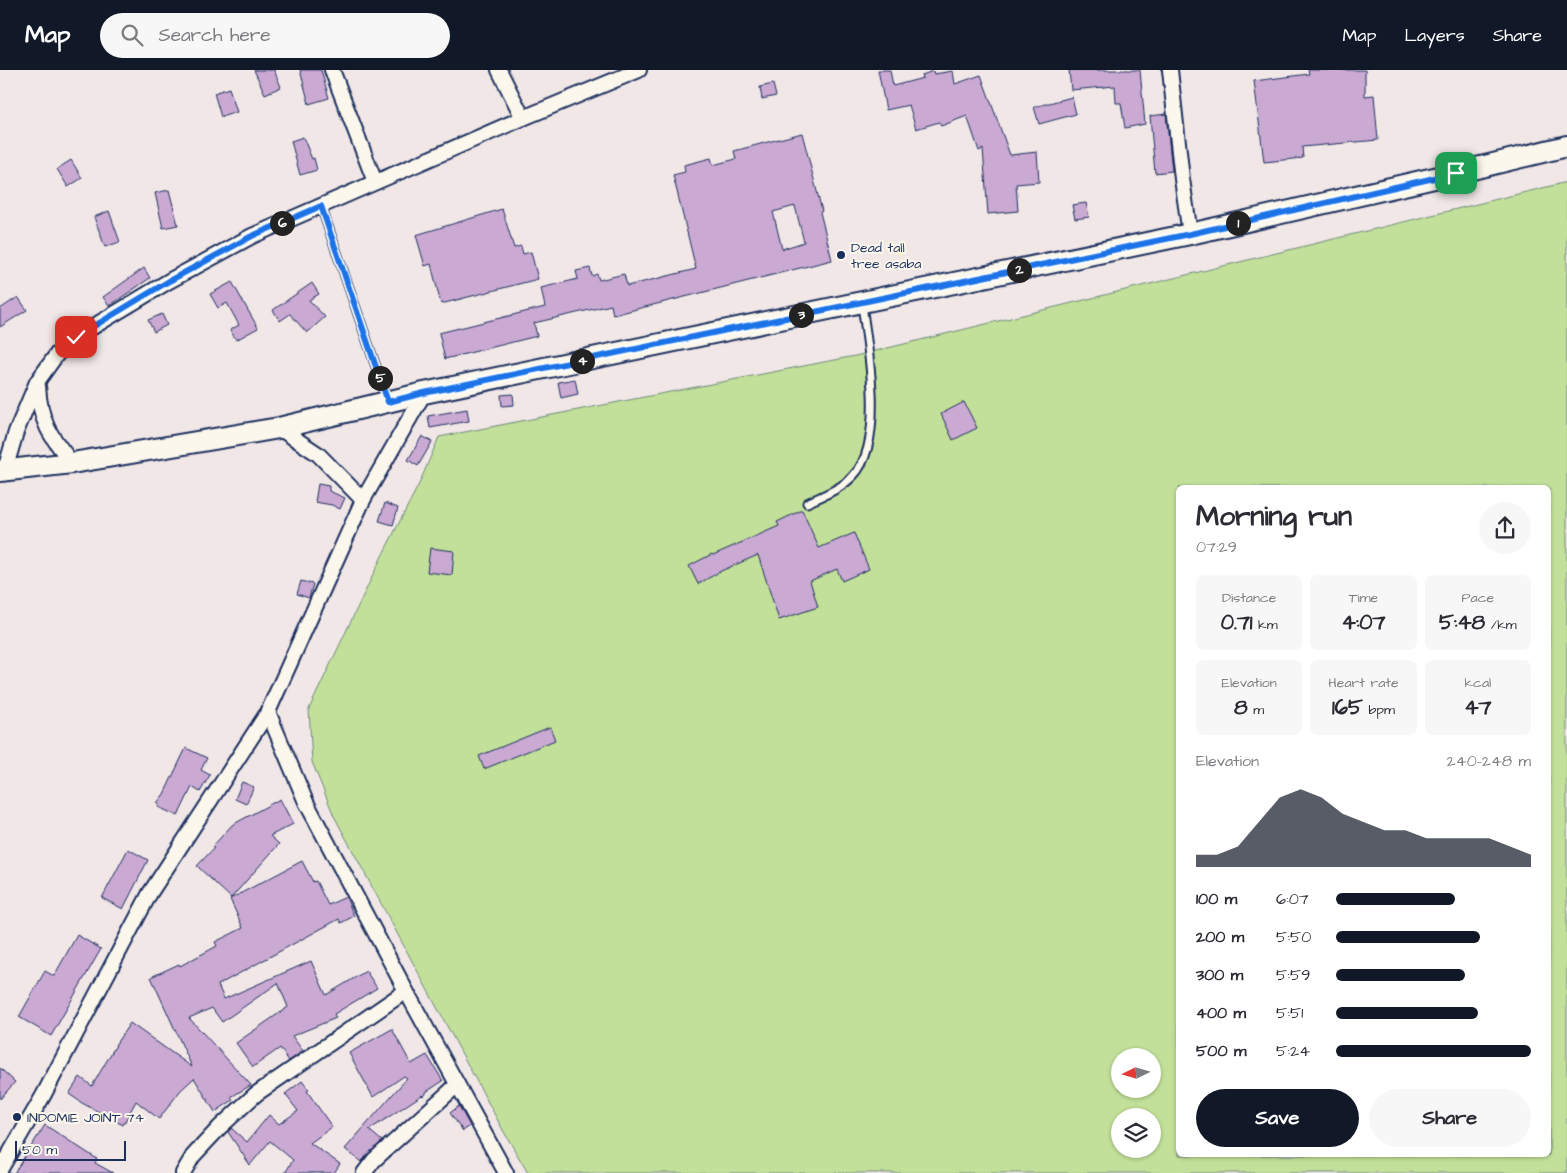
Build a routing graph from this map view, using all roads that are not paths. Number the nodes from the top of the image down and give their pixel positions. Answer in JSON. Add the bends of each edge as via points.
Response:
{"nodes":[{"id":1,"x":332,"y":70,"type":"edge"},
{"id":2,"x":499,"y":70,"type":"edge"},
{"id":3,"x":639,"y":70,"type":"edge"},
{"id":4,"x":1170,"y":70,"type":"edge"},
{"id":5,"x":523,"y":118,"type":"junction"},
{"id":6,"x":1567,"y":146,"type":"edge"},
{"id":7,"x":375,"y":182,"type":"junction"},
{"id":8,"x":321,"y":206,"type":"junction"},
{"id":9,"x":1190,"y":234,"type":"junction"},
{"id":10,"x":862,"y":302,"type":"junction"},
{"id":11,"x":37,"y":382,"type":"junction"},
{"id":12,"x":424,"y":393,"type":"junction"},
{"id":13,"x":388,"y":402,"type":"junction"},
{"id":14,"x":279,"y":428,"type":"junction"},
{"id":15,"x":72,"y":463,"type":"junction"},
{"id":16,"x":3,"y":470,"type":"edge"},
{"id":17,"x":363,"y":500,"type":"junction"},
{"id":18,"x":807,"y":503,"type":"dead end"},
{"id":19,"x":268,"y":712,"type":"junction"},
{"id":20,"x":406,"y":991,"type":"junction"},
{"id":21,"x":457,"y":1085,"type":"junction"},
{"id":22,"x":0,"y":1170,"type":"edge"},
{"id":23,"x":183,"y":1173,"type":"edge"},
{"id":24,"x":364,"y":1173,"type":"edge"},
{"id":25,"x":506,"y":1173,"type":"edge"}],
"edges":[{"from":1,"to":7,"type":"street"},
{"from":2,"to":5,"type":"street"},
{"from":3,"to":5,"type":"street"},
{"from":4,"to":9,"type":"street"},
{"from":5,"to":7,"type":"street"},
{"from":6,"to":9,"type":"main road"},
{"from":7,"to":8,"type":"street"},
{"from":8,"to":11,"type":"street","via":[[252,236],[76,337],[57,354]]},
{"from":8,"to":13,"type":"lane"},
{"from":9,"to":10,"type":"main road"},
{"from":10,"to":12,"type":"main road"},
{"from":10,"to":18,"type":"lane","via":[[872,397],[870,434],[864,458],[852,478]]},
{"from":11,"to":15,"type":"street","via":[[39,406],[47,428]]},
{"from":11,"to":16,"type":"street"},
{"from":12,"to":13,"type":"main road"},
{"from":12,"to":17,"type":"street"},
{"from":13,"to":14,"type":"main road"},
{"from":14,"to":15,"type":"main road"},
{"from":14,"to":17,"type":"street","via":[[318,454]]},
{"from":15,"to":16,"type":"main road"},
{"from":17,"to":19,"type":"street"},
{"from":19,"to":20,"type":"street","via":[[306,802]]},
{"from":19,"to":22,"type":"street","via":[[150,893],[43,1096]]},
{"from":20,"to":21,"type":"street"},
{"from":20,"to":23,"type":"street","via":[[256,1094],[193,1156]]},
{"from":21,"to":24,"type":"street","via":[[374,1160]]},
{"from":21,"to":25,"type":"street"}]}
